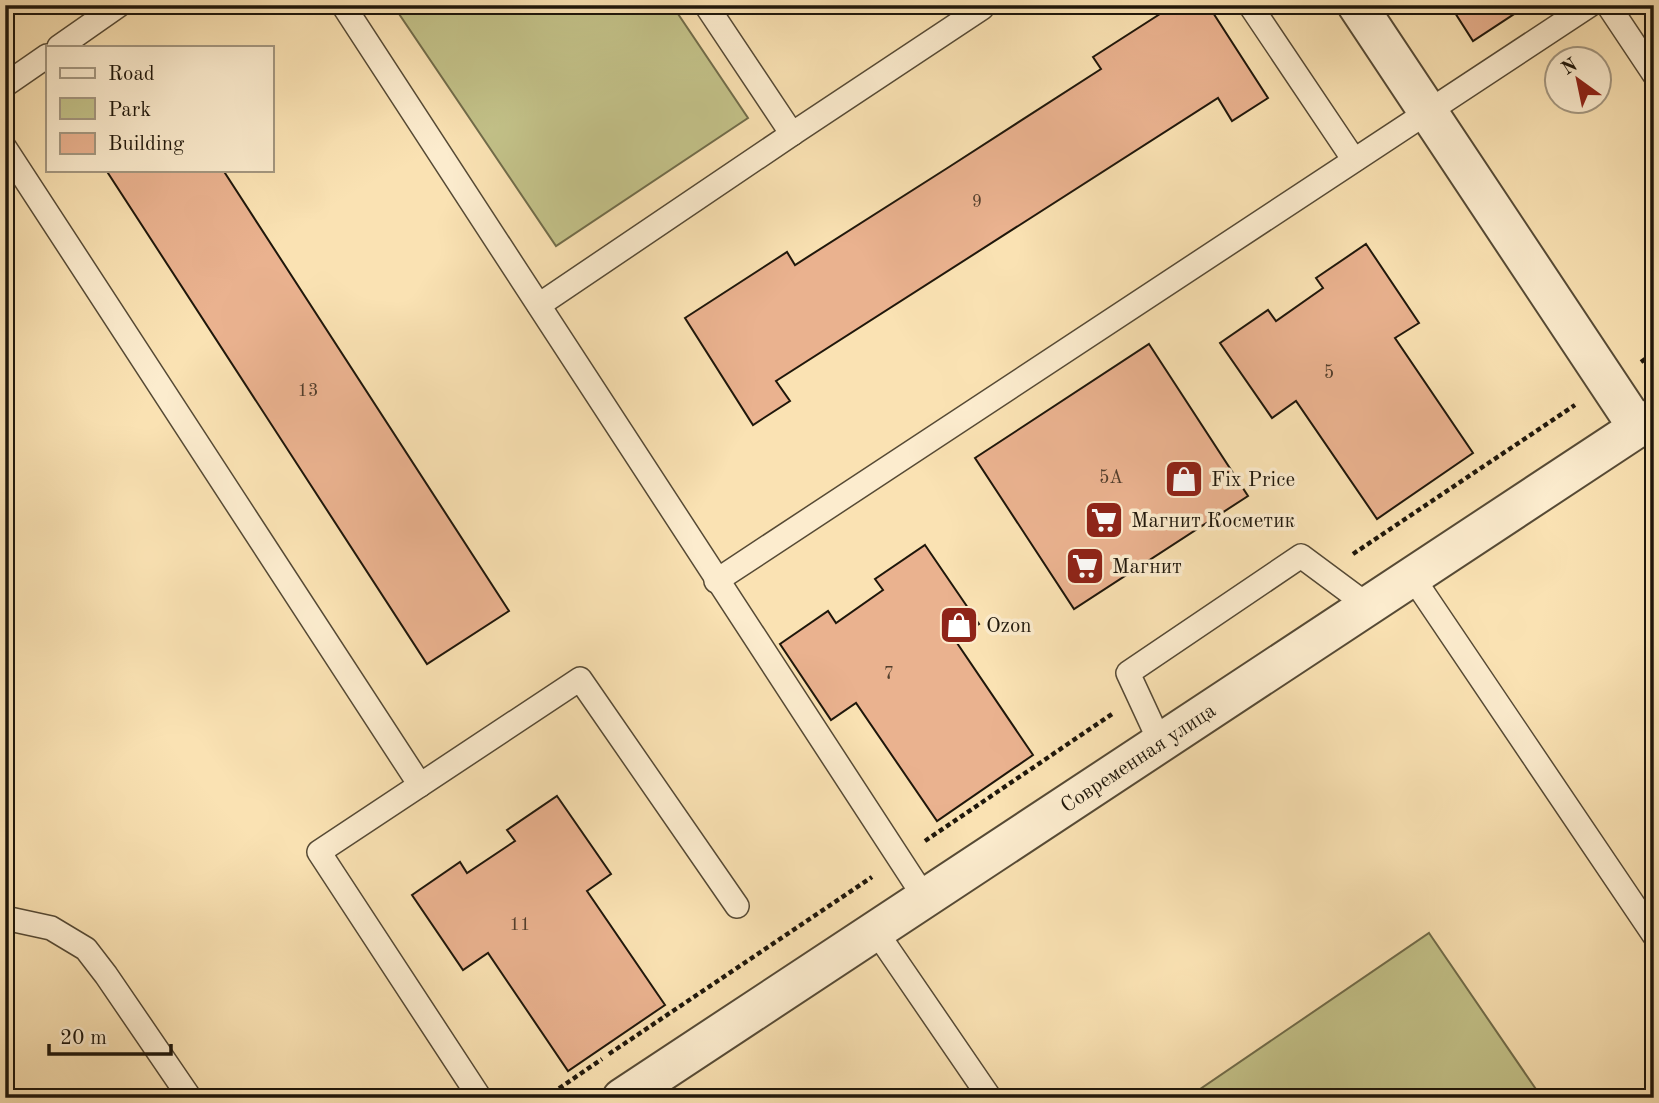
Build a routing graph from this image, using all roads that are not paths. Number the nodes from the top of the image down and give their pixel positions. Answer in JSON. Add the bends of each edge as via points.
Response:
{"nodes":[{"id":1,"x":119,"y":5,"type":"edge"},
{"id":2,"x":344,"y":5,"type":"edge"},
{"id":3,"x":706,"y":5,"type":"edge"},
{"id":4,"x":1250,"y":5,"type":"edge"},
{"id":5,"x":1357,"y":5,"type":"edge"},
{"id":6,"x":1590,"y":5,"type":"edge"},
{"id":7,"x":1608,"y":5,"type":"edge"},
{"id":8,"x":983,"y":6,"type":"edge"},
{"id":9,"x":60,"y":46,"type":"edge"},
{"id":10,"x":46,"y":57,"type":"edge"},
{"id":11,"x":1654,"y":74,"type":"edge"},
{"id":12,"x":5,"y":85,"type":"edge"},
{"id":13,"x":1427,"y":112,"type":"junction"},
{"id":14,"x":792,"y":134,"type":"junction"},
{"id":15,"x":5,"y":148,"type":"edge"},
{"id":16,"x":1354,"y":160,"type":"junction"},
{"id":17,"x":539,"y":305,"type":"junction"},
{"id":18,"x":1646,"y":422,"type":"edge"},
{"id":19,"x":1411,"y":575,"type":"junction"},
{"id":20,"x":716,"y":581,"type":"junction"},
{"id":21,"x":1367,"y":605,"type":"junction"},
{"id":22,"x":1160,"y":742,"type":"junction"},
{"id":23,"x":420,"y":785,"type":"junction"},
{"id":24,"x":925,"y":898,"type":"junction"},
{"id":25,"x":737,"y":906,"type":"dead end"},
{"id":26,"x":5,"y":918,"type":"edge"},
{"id":27,"x":874,"y":930,"type":"junction"},
{"id":28,"x":1654,"y":935,"type":"edge"},
{"id":29,"x":190,"y":1098,"type":"edge"},
{"id":30,"x":480,"y":1098,"type":"edge"},
{"id":31,"x":622,"y":1098,"type":"edge"},
{"id":32,"x":990,"y":1098,"type":"edge"}],
"edges":[{"from":1,"to":9,"type":"lane"},
{"from":2,"to":17,"type":"lane"},
{"from":3,"to":14,"type":"lane"},
{"from":4,"to":16,"type":"lane"},
{"from":5,"to":13,"type":"street"},
{"from":6,"to":13,"type":"lane"},
{"from":7,"to":11,"type":"lane"},
{"from":8,"to":14,"type":"lane"},
{"from":10,"to":12,"type":"lane"},
{"from":13,"to":16,"type":"lane"},
{"from":13,"to":18,"type":"street","via":[[1608,383]]},
{"from":14,"to":17,"type":"lane"},
{"from":15,"to":23,"type":"lane"},
{"from":16,"to":20,"type":"lane"},
{"from":17,"to":20,"type":"lane"},
{"from":18,"to":19,"type":"street","name":"Современная улица"},
{"from":19,"to":21,"type":"street","name":"Современная улица"},
{"from":19,"to":28,"type":"lane"},
{"from":20,"to":24,"type":"lane"},
{"from":21,"to":22,"type":"street","name":"Современная улица"},
{"from":21,"to":22,"type":"lane","via":[[1301,556],[1128,673]]},
{"from":22,"to":24,"type":"street","name":"Современная улица"},
{"from":23,"to":25,"type":"lane","via":[[580,679]]},
{"from":23,"to":30,"type":"lane","via":[[319,852]]},
{"from":24,"to":27,"type":"street","name":"Современная улица"},
{"from":26,"to":29,"type":"lane","via":[[51,928],[86,949]]},
{"from":27,"to":31,"type":"street","name":"Современная улица"},
{"from":27,"to":32,"type":"lane"}]}
